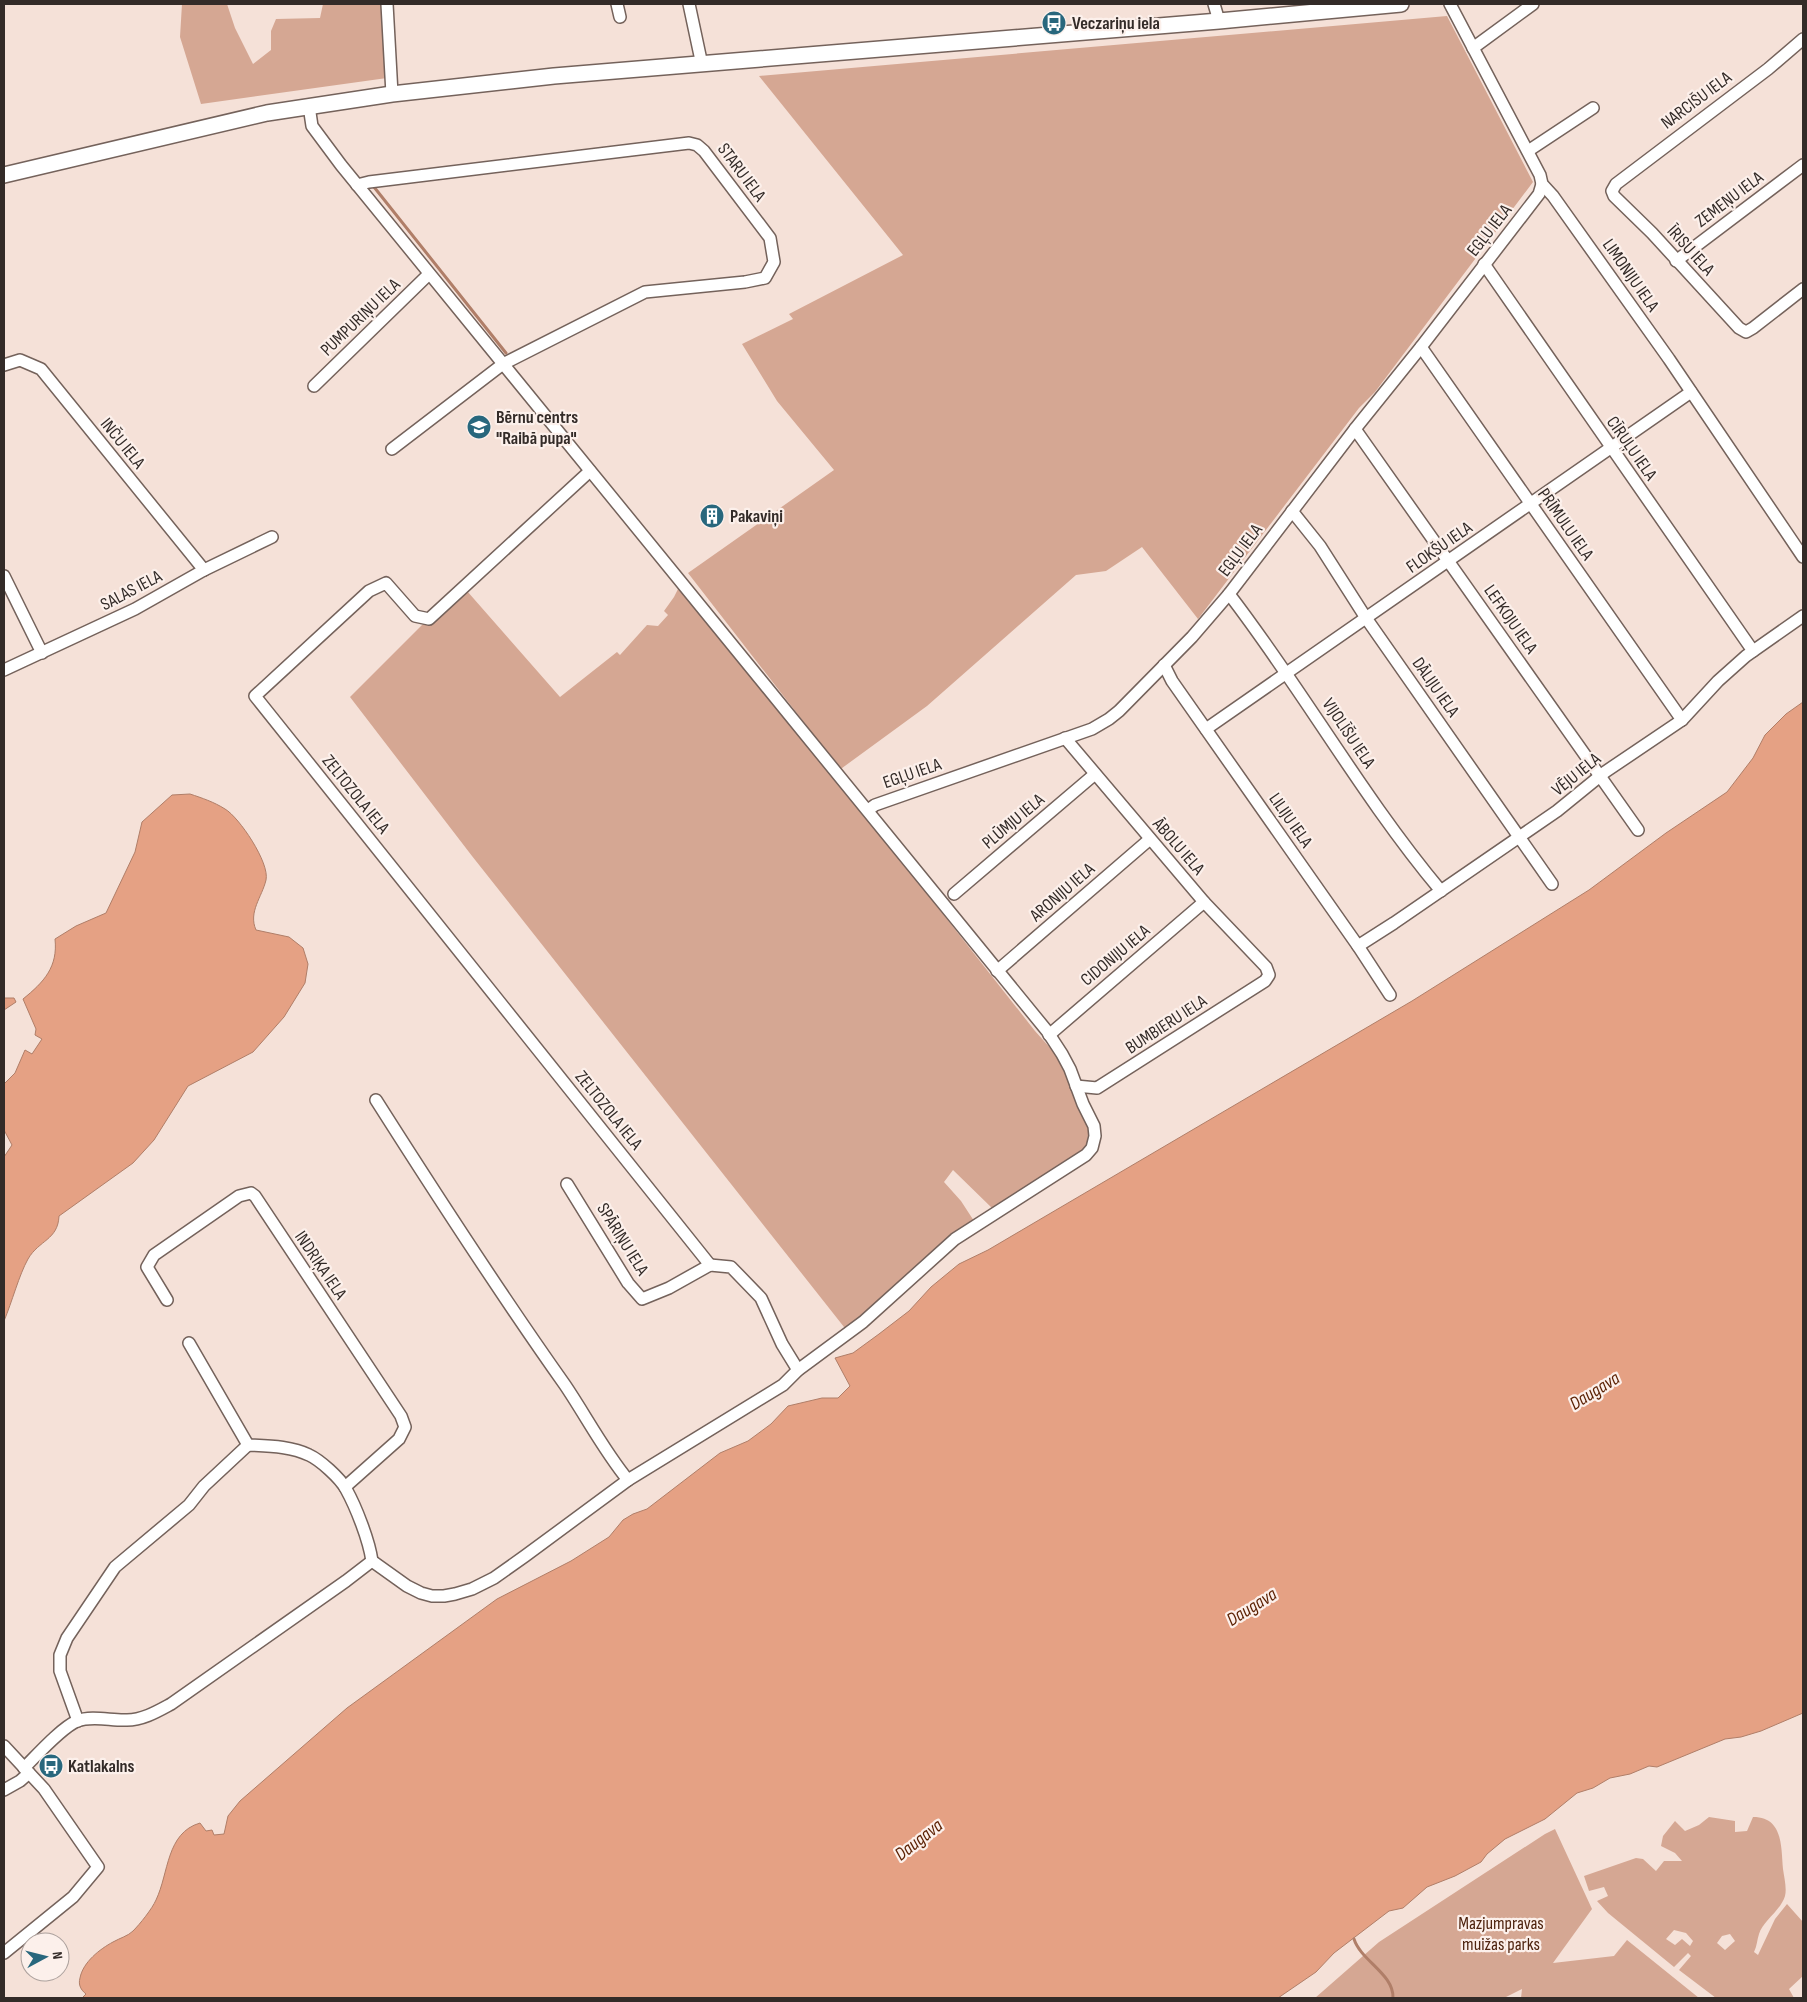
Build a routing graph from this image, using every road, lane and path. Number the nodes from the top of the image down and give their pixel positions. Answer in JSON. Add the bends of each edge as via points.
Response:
{"nodes":[{"id":1,"x":387,"y":4,"type":"edge"},
{"id":2,"x":617,"y":4,"type":"edge"},
{"id":3,"x":689,"y":4,"type":"edge"},
{"id":4,"x":1214,"y":4,"type":"edge"},
{"id":5,"x":1400,"y":4,"type":"edge"},
{"id":6,"x":1450,"y":4,"type":"edge"},
{"id":7,"x":1533,"y":4,"type":"edge"},
{"id":8,"x":620,"y":16,"type":"dead end"},
{"id":9,"x":1219,"y":21,"type":"junction"},
{"id":10,"x":1803,"y":38,"type":"edge"},
{"id":11,"x":1473,"y":48,"type":"junction"},
{"id":12,"x":702,"y":65,"type":"junction"},
{"id":13,"x":392,"y":94,"type":"junction"},
{"id":14,"x":309,"y":106,"type":"junction"},
{"id":15,"x":1593,"y":108,"type":"dead end"},
{"id":16,"x":1528,"y":151,"type":"junction"},
{"id":17,"x":1803,"y":165,"type":"edge"},
{"id":18,"x":4,"y":175,"type":"edge"},
{"id":19,"x":1542,"y":184,"type":"junction"},
{"id":20,"x":357,"y":185,"type":"junction"},
{"id":21,"x":1612,"y":190,"type":"joint"},
{"id":22,"x":1676,"y":261,"type":"junction"},
{"id":23,"x":1484,"y":264,"type":"junction"},
{"id":24,"x":429,"y":274,"type":"junction"},
{"id":25,"x":1803,"y":289,"type":"edge"},
{"id":26,"x":1421,"y":347,"type":"junction"},
{"id":27,"x":4,"y":364,"type":"edge"},
{"id":28,"x":503,"y":364,"type":"junction"},
{"id":29,"x":314,"y":386,"type":"dead end"},
{"id":30,"x":1691,"y":392,"type":"junction"},
{"id":31,"x":1355,"y":429,"type":"junction"},
{"id":32,"x":392,"y":448,"type":"dead end"},
{"id":33,"x":1611,"y":449,"type":"junction"},
{"id":34,"x":590,"y":471,"type":"junction"},
{"id":35,"x":1531,"y":504,"type":"junction"},
{"id":36,"x":1292,"y":511,"type":"junction"},
{"id":37,"x":272,"y":537,"type":"dead end"},
{"id":38,"x":1803,"y":557,"type":"edge"},
{"id":39,"x":1449,"y":562,"type":"junction"},
{"id":40,"x":204,"y":570,"type":"junction"},
{"id":41,"x":4,"y":576,"type":"edge"},
{"id":42,"x":1229,"y":594,"type":"junction"},
{"id":43,"x":1803,"y":616,"type":"edge"},
{"id":44,"x":1366,"y":618,"type":"junction"},
{"id":45,"x":1753,"y":651,"type":"junction"},
{"id":46,"x":42,"y":653,"type":"junction"},
{"id":47,"x":1164,"y":665,"type":"junction"},
{"id":48,"x":4,"y":670,"type":"edge"},
{"id":49,"x":1286,"y":673,"type":"junction"},
{"id":50,"x":1682,"y":720,"type":"junction"},
{"id":51,"x":1206,"y":729,"type":"junction"},
{"id":52,"x":1065,"y":738,"type":"junction"},
{"id":53,"x":1094,"y":774,"type":"junction"},
{"id":54,"x":1601,"y":776,"type":"junction"},
{"id":55,"x":868,"y":810,"type":"junction"},
{"id":56,"x":1638,"y":830,"type":"dead end"},
{"id":57,"x":1520,"y":838,"type":"junction"},
{"id":58,"x":1150,"y":839,"type":"junction"},
{"id":59,"x":1552,"y":884,"type":"dead end"},
{"id":60,"x":1441,"y":891,"type":"junction"},
{"id":61,"x":954,"y":894,"type":"dead end"},
{"id":62,"x":1204,"y":902,"type":"junction"},
{"id":63,"x":1358,"y":946,"type":"junction"},
{"id":64,"x":997,"y":971,"type":"junction"},
{"id":65,"x":1269,"y":975,"type":"joint"},
{"id":66,"x":1390,"y":995,"type":"dead end"},
{"id":67,"x":1049,"y":1035,"type":"junction"},
{"id":68,"x":1076,"y":1086,"type":"junction"},
{"id":69,"x":376,"y":1100,"type":"dead end"},
{"id":70,"x":567,"y":1184,"type":"dead end"},
{"id":71,"x":710,"y":1265,"type":"junction"},
{"id":72,"x":166,"y":1300,"type":"dead end"},
{"id":73,"x":190,"y":1343,"type":"dead end"},
{"id":74,"x":798,"y":1370,"type":"junction"},
{"id":75,"x":248,"y":1445,"type":"junction"},
{"id":76,"x":628,"y":1480,"type":"junction"},
{"id":77,"x":345,"y":1487,"type":"junction"},
{"id":78,"x":372,"y":1561,"type":"junction"},
{"id":79,"x":78,"y":1721,"type":"junction"},
{"id":80,"x":4,"y":1746,"type":"edge"},
{"id":81,"x":27,"y":1770,"type":"junction"},
{"id":82,"x":4,"y":1790,"type":"edge"},
{"id":83,"x":4,"y":1953,"type":"edge"}],
"edges":[{"from":1,"to":13,"type":"street"},
{"from":2,"to":8,"type":"street"},
{"from":3,"to":12,"type":"street"},
{"from":4,"to":9,"type":"street"},
{"from":5,"to":9,"type":"main road"},
{"from":6,"to":11,"type":"street","name":"LIMONIJU IELA"},
{"from":7,"to":11,"type":"street"},
{"from":9,"to":12,"type":"main road"},
{"from":10,"to":21,"type":"street","name":"NARCIŠU IELA"},
{"from":11,"to":16,"type":"street","name":"LIMONIJU IELA"},
{"from":12,"to":13,"type":"main road","via":[[554,76]]},
{"from":13,"to":14,"type":"main road"},
{"from":14,"to":18,"type":"main road","via":[[204,127]]},
{"from":14,"to":20,"type":"street","via":[[312,126]]},
{"from":15,"to":16,"type":"street"},
{"from":16,"to":19,"type":"street","name":"LIMONIJU IELA"},
{"from":17,"to":22,"type":"street","name":"ZEMEŅU IELA"},
{"from":19,"to":23,"type":"street","name":"EGĻU IELA","via":[[1539,194]]},
{"from":19,"to":30,"type":"street","name":"LIMONIJU IELA"},
{"from":20,"to":24,"type":"street"},
{"from":20,"to":28,"type":"street","name":"STARU IELA","via":[[689,143],[704,151],[770,238],[774,262],[765,278],[644,292]]},
{"from":21,"to":22,"type":"street","name":"ĪRISU IELA","via":[[1614,196]]},
{"from":22,"to":25,"type":"street","name":"ĪRISU IELA","via":[[1746,332]]},
{"from":23,"to":26,"type":"street","name":"EGĻU IELA"},
{"from":23,"to":33,"type":"street","name":"CĪRUĻU IELA"},
{"from":24,"to":28,"type":"street"},
{"from":24,"to":29,"type":"street","name":"PUMPURIŅU IELA"},
{"from":26,"to":31,"type":"street","name":"EGĻU IELA"},
{"from":26,"to":35,"type":"street","name":"PRĪMULU IELA"},
{"from":27,"to":40,"type":"street","name":"INČU IELA","via":[[20,360],[41,369]]},
{"from":28,"to":32,"type":"street"},
{"from":28,"to":34,"type":"street"},
{"from":30,"to":33,"type":"street","name":"FLOKŠU IELA"},
{"from":30,"to":38,"type":"street","name":"LIMONIJU IELA"},
{"from":31,"to":36,"type":"street","name":"EGĻU IELA"},
{"from":31,"to":39,"type":"street","name":"LEFKOJU IELA"},
{"from":33,"to":35,"type":"street","name":"FLOKŠU IELA"},
{"from":33,"to":45,"type":"street","name":"CĪRUĻU IELA"},
{"from":34,"to":55,"type":"street"},
{"from":34,"to":71,"type":"street","name":"ZELTOZOLA IELA","via":[[430,619],[415,616],[386,583],[369,591],[255,696]]},
{"from":35,"to":39,"type":"street","name":"FLOKŠU IELA"},
{"from":35,"to":50,"type":"street","name":"PRĪMULU IELA"},
{"from":36,"to":42,"type":"street","name":"EGĻU IELA"},
{"from":36,"to":44,"type":"street","name":"DĀLIJU IELA","via":[[1320,546]]},
{"from":37,"to":40,"type":"street","name":"SALAS IELA"},
{"from":39,"to":44,"type":"street","name":"FLOKŠU IELA"},
{"from":39,"to":54,"type":"street","name":"LEFKOJU IELA"},
{"from":40,"to":46,"type":"street","name":"SALAS IELA","via":[[135,609]]},
{"from":41,"to":46,"type":"street"},
{"from":42,"to":47,"type":"street","name":"EGĻU IELA"},
{"from":42,"to":49,"type":"street","name":"VIJOLĪŠU IELA"},
{"from":43,"to":45,"type":"street","name":"VĒJU IELA"},
{"from":44,"to":49,"type":"street","name":"FLOKŠU IELA"},
{"from":44,"to":57,"type":"street","name":"DĀLIJU IELA"},
{"from":45,"to":50,"type":"street","name":"VĒJU IELA","via":[[1718,681]]},
{"from":46,"to":48,"type":"street","name":"SALAS IELA"},
{"from":47,"to":51,"type":"street","name":"LILIJU IELA"},
{"from":47,"to":52,"type":"street","name":"EGĻU IELA","via":[[1109,719]]},
{"from":49,"to":51,"type":"street","name":"FLOKŠU IELA"},
{"from":49,"to":60,"type":"street","name":"VIJOLĪŠU IELA","via":[[1412,856]]},
{"from":50,"to":54,"type":"street","name":"VĒJU IELA"},
{"from":51,"to":63,"type":"street","name":"LILIJU IELA"},
{"from":52,"to":53,"type":"street","name":"ĀBOLU IELA"},
{"from":52,"to":55,"type":"street","name":"EGĻU IELA"},
{"from":53,"to":58,"type":"street","name":"ĀBOLU IELA"},
{"from":53,"to":61,"type":"street","name":"PLŪMJU IELA"},
{"from":54,"to":56,"type":"street","name":"LEFKOJU IELA"},
{"from":54,"to":57,"type":"street","name":"VĒJU IELA"},
{"from":55,"to":64,"type":"street"},
{"from":57,"to":59,"type":"street","name":"DĀLIJU IELA"},
{"from":57,"to":60,"type":"street","name":"VĒJU IELA"},
{"from":58,"to":62,"type":"street","name":"ĀBOLU IELA"},
{"from":58,"to":64,"type":"street","name":"ARONIJU IELA"},
{"from":60,"to":63,"type":"street","name":"VĒJU IELA"},
{"from":62,"to":65,"type":"street","name":"ĀBOLU IELA","via":[[1266,967]]},
{"from":62,"to":67,"type":"street","name":"CIDONIJU IELA"},
{"from":63,"to":66,"type":"street","name":"LILIJU IELA"},
{"from":64,"to":67,"type":"street"},
{"from":65,"to":68,"type":"street","name":"BUMBIERU IELA","via":[[1265,981],[1097,1088]]},
{"from":67,"to":68,"type":"street","via":[[1062,1054]]},
{"from":68,"to":74,"type":"street","via":[[1094,1126],[1092,1148],[1074,1164],[955,1239],[863,1322]]},
{"from":69,"to":76,"type":"street"},
{"from":70,"to":71,"type":"street","name":"SPĀRIŅU IELA","via":[[628,1283],[642,1299]]},
{"from":71,"to":74,"type":"street","via":[[730,1267],[761,1298]]},
{"from":72,"to":77,"type":"street","name":"INDRIĶA IELA","via":[[147,1267],[154,1255],[239,1196],[251,1193],[255,1196],[401,1416],[405,1427],[399,1439]]},
{"from":73,"to":75,"type":"street"},
{"from":74,"to":76,"type":"street","via":[[768,1395]]},
{"from":75,"to":77,"type":"street","via":[[280,1447],[310,1455]]},
{"from":75,"to":79,"type":"street","via":[[204,1486],[189,1505],[115,1567],[68,1638],[60,1655],[60,1671]]},
{"from":76,"to":78,"type":"street","via":[[494,1578],[472,1589],[444,1596],[421,1593]]},
{"from":77,"to":78,"type":"street","via":[[370,1546]]},
{"from":78,"to":79,"type":"street","via":[[156,1712],[128,1720]]},
{"from":79,"to":81,"type":"street","via":[[66,1728]]},
{"from":80,"to":81,"type":"street"},
{"from":81,"to":82,"type":"street","via":[[20,1781]]},
{"from":81,"to":83,"type":"street","via":[[98,1867],[73,1897]]}]}
